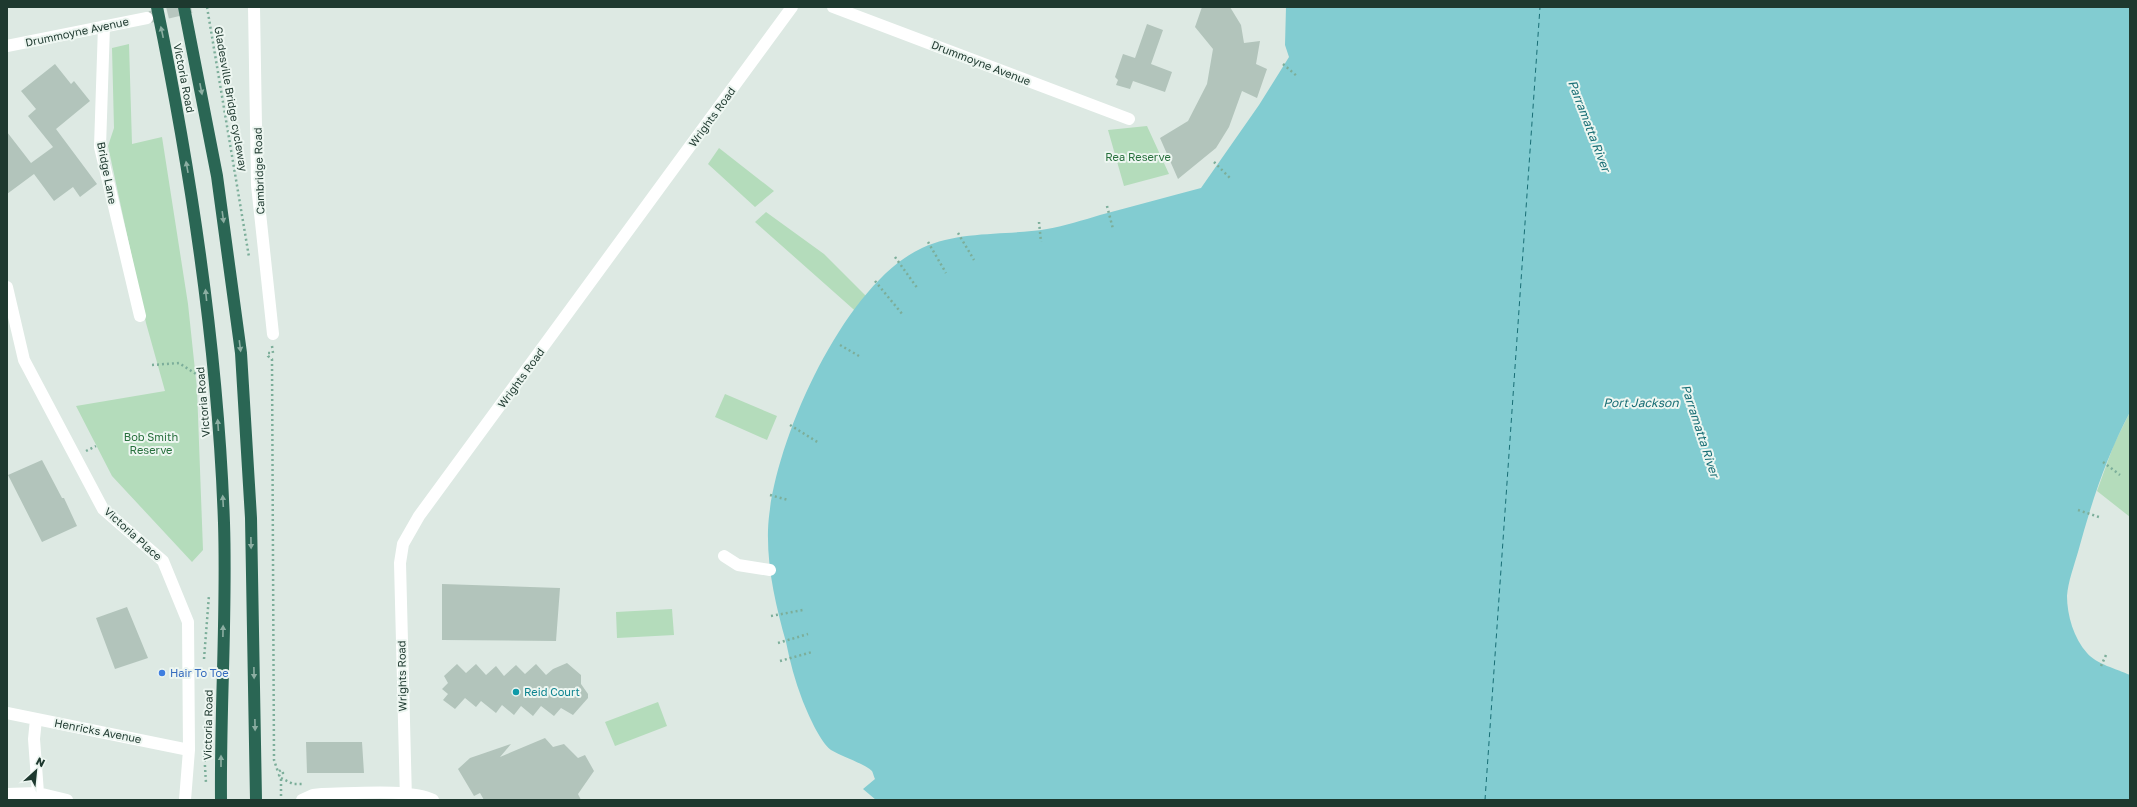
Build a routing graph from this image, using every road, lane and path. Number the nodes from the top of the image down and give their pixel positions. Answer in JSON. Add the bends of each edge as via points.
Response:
{"nodes":[{"id":1,"x":156,"y":7,"type":"edge"},
{"id":2,"x":184,"y":7,"type":"edge"},
{"id":3,"x":207,"y":7,"type":"edge"},
{"id":4,"x":254,"y":7,"type":"edge"},
{"id":5,"x":792,"y":7,"type":"edge"},
{"id":6,"x":833,"y":7,"type":"edge"},
{"id":7,"x":147,"y":18,"type":"tunnel mouth"},
{"id":8,"x":104,"y":26,"type":"junction"},
{"id":9,"x":7,"y":46,"type":"edge"},
{"id":10,"x":1283,"y":64,"type":"dead end"},
{"id":11,"x":1298,"y":77,"type":"dead end"},
{"id":12,"x":1129,"y":119,"type":"dead end"},
{"id":13,"x":1214,"y":162,"type":"dead end"},
{"id":14,"x":1231,"y":179,"type":"dead end"},
{"id":15,"x":1107,"y":206,"type":"dead end"},
{"id":16,"x":1039,"y":222,"type":"dead end"},
{"id":17,"x":1113,"y":229,"type":"dead end"},
{"id":18,"x":958,"y":233,"type":"dead end"},
{"id":19,"x":928,"y":242,"type":"dead end"},
{"id":20,"x":1041,"y":242,"type":"dead end"},
{"id":21,"x":895,"y":257,"type":"dead end"},
{"id":22,"x":249,"y":258,"type":"dead end"},
{"id":23,"x":974,"y":260,"type":"dead end"},
{"id":24,"x":946,"y":273,"type":"dead end"},
{"id":25,"x":876,"y":281,"type":"dead end"},
{"id":26,"x":7,"y":287,"type":"edge"},
{"id":27,"x":918,"y":289,"type":"dead end"},
{"id":28,"x":903,"y":315,"type":"dead end"},
{"id":29,"x":140,"y":316,"type":"dead end"},
{"id":30,"x":272,"y":339,"type":"joint"},
{"id":31,"x":840,"y":345,"type":"dead end"},
{"id":32,"x":859,"y":356,"type":"dead end"},
{"id":33,"x":152,"y":364,"type":"dead end"},
{"id":34,"x":204,"y":373,"type":"dead end"},
{"id":35,"x":790,"y":425,"type":"dead end"},
{"id":36,"x":819,"y":443,"type":"dead end"},
{"id":37,"x":2103,"y":462,"type":"dead end"},
{"id":38,"x":2120,"y":476,"type":"dead end"},
{"id":39,"x":770,"y":495,"type":"dead end"},
{"id":40,"x":788,"y":500,"type":"dead end"},
{"id":41,"x":2078,"y":510,"type":"dead end"},
{"id":42,"x":2099,"y":516,"type":"dead end"},
{"id":43,"x":724,"y":556,"type":"dead end"},
{"id":44,"x":770,"y":570,"type":"dead end"},
{"id":45,"x":210,"y":590,"type":"dead end"},
{"id":46,"x":803,"y":610,"type":"dead end"},
{"id":47,"x":771,"y":616,"type":"dead end"},
{"id":48,"x":808,"y":634,"type":"dead end"},
{"id":49,"x":778,"y":643,"type":"dead end"},
{"id":50,"x":812,"y":652,"type":"dead end"},
{"id":51,"x":2106,"y":655,"type":"dead end"},
{"id":52,"x":780,"y":662,"type":"dead end"},
{"id":53,"x":203,"y":666,"type":"dead end"},
{"id":54,"x":2101,"y":666,"type":"dead end"},
{"id":55,"x":7,"y":713,"type":"edge"},
{"id":56,"x":36,"y":719,"type":"junction"},
{"id":57,"x":204,"y":744,"type":"dead end"},
{"id":58,"x":189,"y":750,"type":"junction"},
{"id":59,"x":281,"y":778,"type":"junction"},
{"id":60,"x":206,"y":784,"type":"dead end"},
{"id":61,"x":293,"y":784,"type":"dead end"},
{"id":62,"x":7,"y":794,"type":"edge"},
{"id":63,"x":38,"y":794,"type":"junction"},
{"id":64,"x":406,"y":797,"type":"edge"},
{"id":65,"x":67,"y":800,"type":"edge"},
{"id":66,"x":185,"y":800,"type":"edge"},
{"id":67,"x":221,"y":800,"type":"edge"},
{"id":68,"x":256,"y":800,"type":"edge"},
{"id":69,"x":281,"y":800,"type":"edge"},
{"id":70,"x":302,"y":800,"type":"edge"},
{"id":71,"x":433,"y":800,"type":"edge"}],
"edges":[{"from":67,"to":1,"type":"highway","name":"Victoria Road","one_way":true,"via":[[224,524],[216,404],[199,237]]},
{"from":2,"to":68,"type":"highway","name":"Victoria Road","one_way":true,"via":[[217,176],[241,353],[251,518]]},
{"from":3,"to":22,"type":"path","name":"Gladesville Bridge cycleway"},
{"from":4,"to":30,"type":"street","name":"Cambridge Road","via":[[257,185]]},
{"from":5,"to":64,"type":"street","name":"Wrights Road","via":[[428,504],[407,537],[400,563]]},
{"from":6,"to":12,"type":"street","name":"Drummoyne Avenue"},
{"from":7,"to":8,"type":"street","name":"Drummoyne Avenue"},
{"from":8,"to":9,"type":"street","name":"Drummoyne Avenue"},
{"from":8,"to":29,"type":"street","name":"Bridge Lane","via":[[100,147]]},
{"from":10,"to":11,"type":"path"},
{"from":13,"to":14,"type":"path"},
{"from":15,"to":17,"type":"path"},
{"from":16,"to":20,"type":"path"},
{"from":18,"to":23,"type":"path"},
{"from":19,"to":24,"type":"path"},
{"from":21,"to":27,"type":"path"},
{"from":25,"to":28,"type":"path"},
{"from":26,"to":58,"type":"street","name":"Victoria Place","via":[[24,360],[100,503],[163,561],[188,622]]},
{"from":30,"to":59,"type":"path","via":[[273,353],[268,352],[268,356],[272,359],[274,760],[278,772],[283,772],[279,775]]},
{"from":31,"to":32,"type":"path"},
{"from":33,"to":34,"type":"path","via":[[179,363],[196,374]]},
{"from":35,"to":36,"type":"path"},
{"from":37,"to":38,"type":"path"},
{"from":39,"to":40,"type":"path"},
{"from":41,"to":42,"type":"path"},
{"from":43,"to":44,"type":"street","via":[[738,565]]},
{"from":45,"to":53,"type":"path"},
{"from":46,"to":47,"type":"path"},
{"from":48,"to":49,"type":"path"},
{"from":50,"to":52,"type":"path"},
{"from":51,"to":54,"type":"path"},
{"from":55,"to":56,"type":"street","name":"Henricks Avenue"},
{"from":56,"to":58,"type":"street","name":"Henricks Avenue"},
{"from":56,"to":63,"type":"street","via":[[34,739]]},
{"from":57,"to":60,"type":"path"},
{"from":58,"to":66,"type":"street","name":"Victoria Place"},
{"from":59,"to":61,"type":"path"},
{"from":59,"to":69,"type":"path"},
{"from":62,"to":63,"type":"street"},
{"from":63,"to":65,"type":"street"},
{"from":64,"to":70,"type":"street","via":[[322,794]]},
{"from":64,"to":71,"type":"street","via":[[423,796]]}]}
